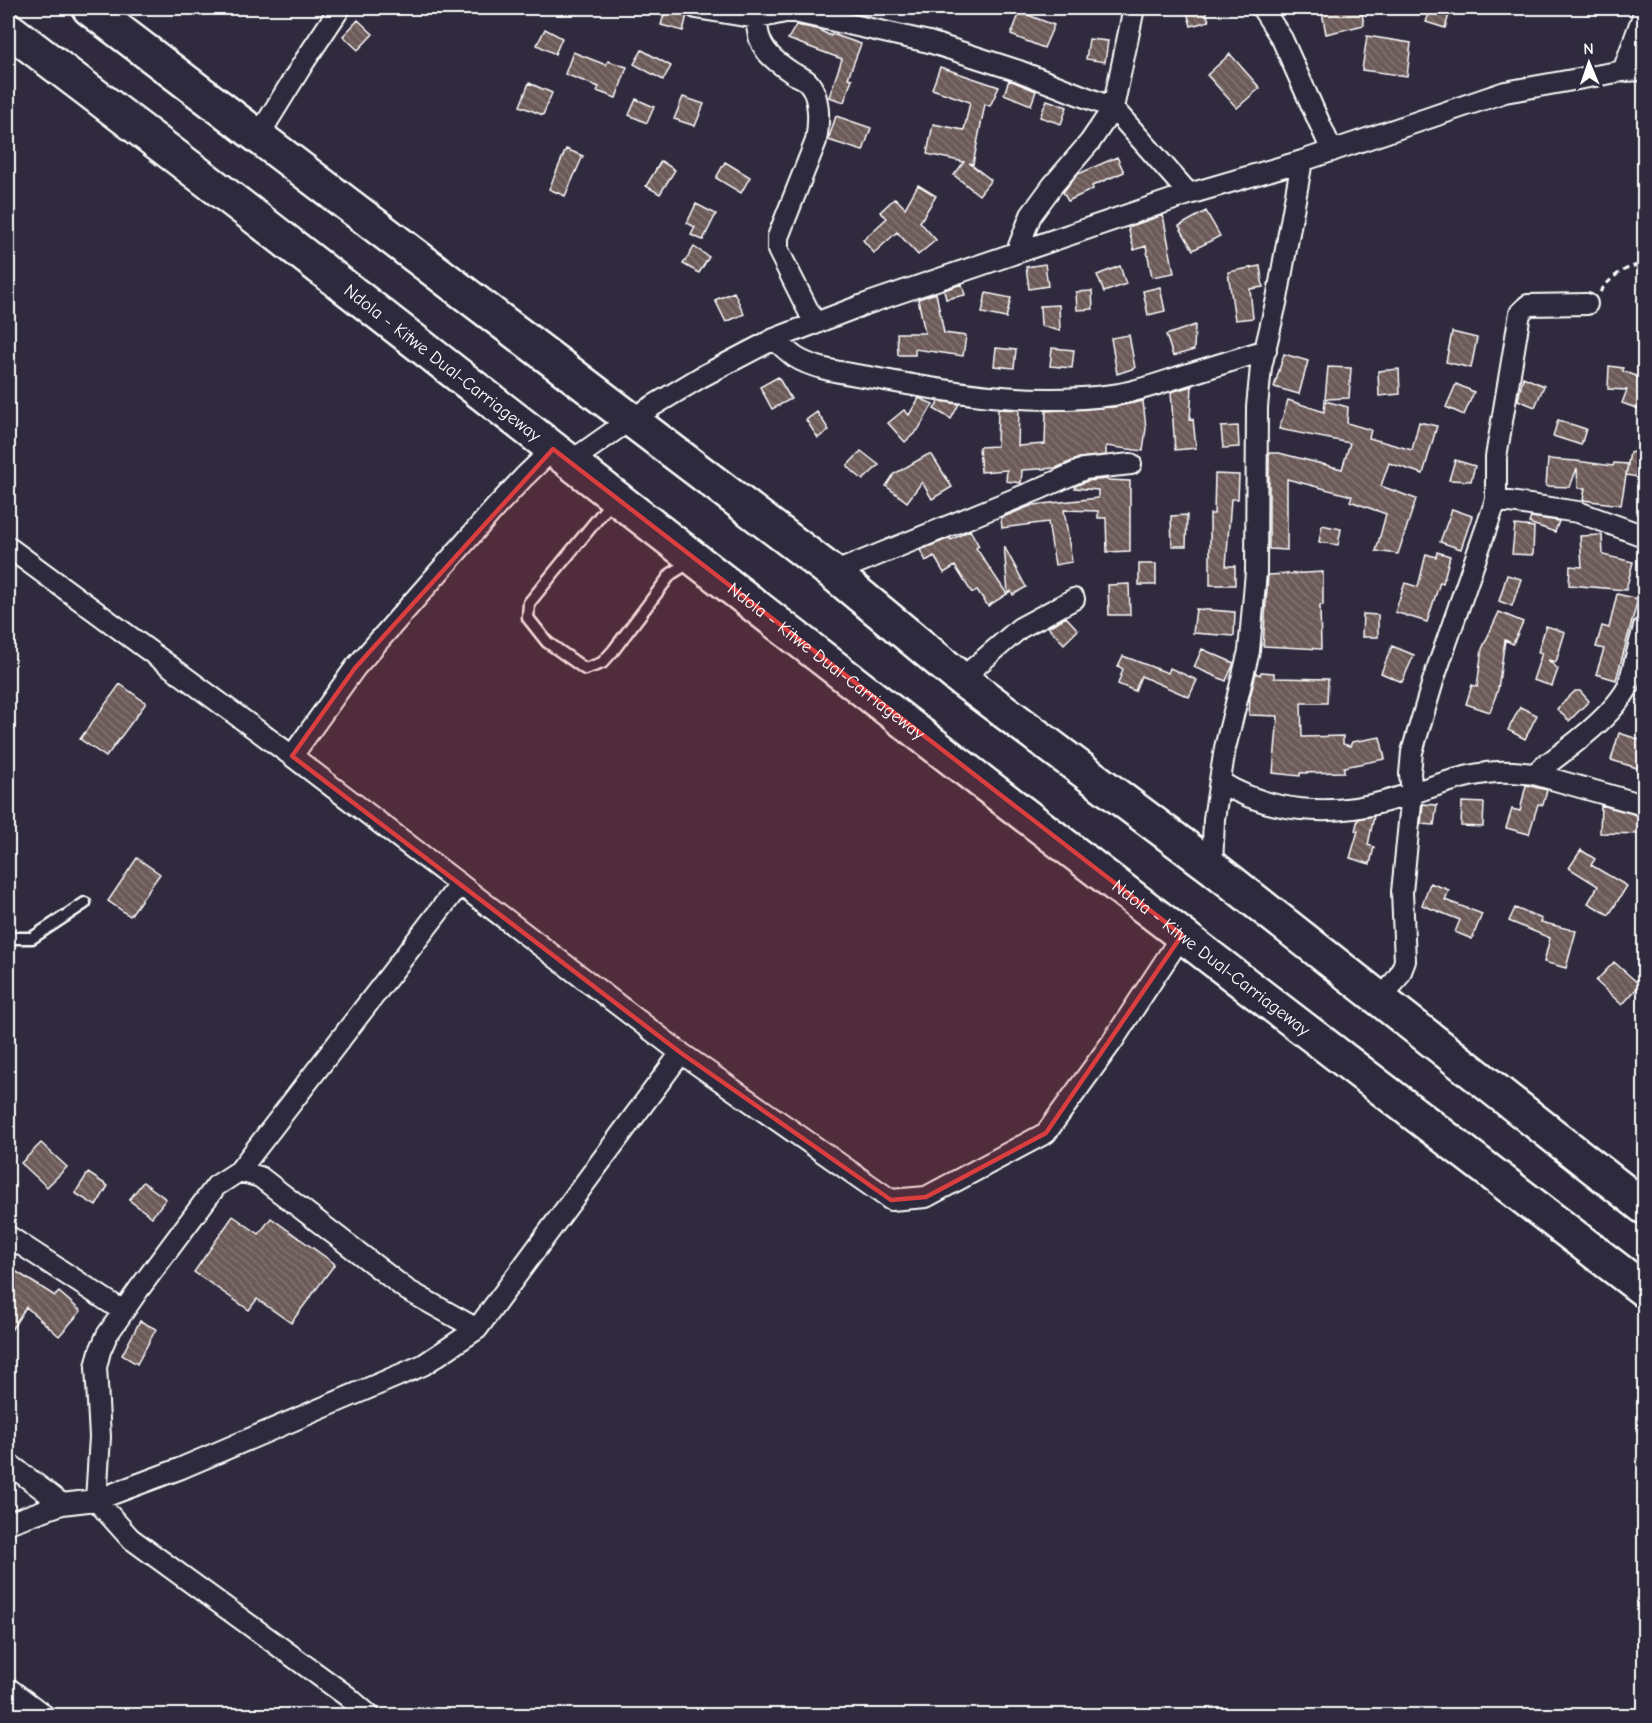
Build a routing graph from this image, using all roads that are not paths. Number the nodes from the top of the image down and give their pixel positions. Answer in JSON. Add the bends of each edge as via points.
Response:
{"nodes":[{"id":1,"x":89,"y":8,"type":"edge"},
{"id":2,"x":340,"y":8,"type":"edge"},
{"id":3,"x":696,"y":8,"type":"edge"},
{"id":4,"x":1134,"y":8,"type":"edge"},
{"id":5,"x":1262,"y":8,"type":"edge"},
{"id":6,"x":791,"y":9,"type":"edge"},
{"id":7,"x":1644,"y":14,"type":"edge"},
{"id":8,"x":757,"y":18,"type":"junction"},
{"id":9,"x":8,"y":29,"type":"edge"},
{"id":10,"x":1644,"y":70,"type":"edge"},
{"id":11,"x":1623,"y":71,"type":"junction"},
{"id":12,"x":1113,"y":108,"type":"junction"},
{"id":13,"x":259,"y":135,"type":"junction"},
{"id":14,"x":1332,"y":151,"type":"junction"},
{"id":15,"x":1302,"y":161,"type":"junction"},
{"id":16,"x":1189,"y":194,"type":"junction"},
{"id":17,"x":1017,"y":251,"type":"junction"},
{"id":18,"x":1587,"y":304,"type":"road end"},
{"id":19,"x":815,"y":324,"type":"junction"},
{"id":20,"x":774,"y":339,"type":"junction"},
{"id":21,"x":1266,"y":350,"type":"junction"},
{"id":22,"x":631,"y":420,"type":"junction"},
{"id":23,"x":561,"y":455,"type":"junction"},
{"id":24,"x":1131,"y":464,"type":"dead end"},
{"id":25,"x":616,"y":497,"type":"junction"},
{"id":26,"x":1496,"y":500,"type":"junction"},
{"id":27,"x":1644,"y":537,"type":"edge"},
{"id":28,"x":8,"y":547,"type":"edge"},
{"id":29,"x":695,"y":559,"type":"junction"},
{"id":30,"x":833,"y":573,"type":"junction"},
{"id":31,"x":1074,"y":599,"type":"dead end"},
{"id":32,"x":1644,"y":627,"type":"edge"},
{"id":33,"x":961,"y":679,"type":"junction"},
{"id":34,"x":292,"y":756,"type":"junction"},
{"id":35,"x":1534,"y":774,"type":"junction"},
{"id":36,"x":1220,"y":782,"type":"junction"},
{"id":37,"x":1412,"y":793,"type":"junction"},
{"id":38,"x":1644,"y":805,"type":"edge"},
{"id":39,"x":1212,"y":867,"type":"junction"},
{"id":40,"x":460,"y":884,"type":"junction"},
{"id":41,"x":85,"y":903,"type":"dead end"},
{"id":42,"x":1182,"y":935,"type":"junction"},
{"id":43,"x":8,"y":936,"type":"edge"},
{"id":44,"x":1382,"y":1000,"type":"junction"},
{"id":45,"x":681,"y":1053,"type":"junction"},
{"id":46,"x":239,"y":1171,"type":"junction"},
{"id":47,"x":1644,"y":1207,"type":"edge"},
{"id":48,"x":8,"y":1236,"type":"edge"},
{"id":49,"x":1644,"y":1290,"type":"edge"},
{"id":50,"x":123,"y":1311,"type":"junction"},
{"id":51,"x":477,"y":1329,"type":"junction"},
{"id":52,"x":8,"y":1463,"type":"edge"},
{"id":53,"x":96,"y":1500,"type":"junction"},
{"id":54,"x":62,"y":1504,"type":"junction"},
{"id":55,"x":8,"y":1523,"type":"edge"},
{"id":56,"x":8,"y":1688,"type":"edge"},
{"id":57,"x":45,"y":1716,"type":"edge"},
{"id":58,"x":370,"y":1716,"type":"edge"}],
"edges":[{"from":1,"to":13,"type":"highway"},
{"from":2,"to":13,"type":"street"},
{"from":3,"to":8,"type":"street"},
{"from":4,"to":12,"type":"street"},
{"from":5,"to":14,"type":"street","via":[[1282,39]]},
{"from":6,"to":8,"type":"street"},
{"from":6,"to":12,"type":"street","via":[[929,42],[1019,71]]},
{"from":7,"to":11,"type":"street"},
{"from":8,"to":19,"type":"street","via":[[757,33],[770,56],[807,82],[816,103],[816,141],[778,237],[778,250]]},
{"from":9,"to":23,"type":"highway","name":"Ndola - Kitwe Dual-Carriageway"},
{"from":10,"to":11,"type":"street"},
{"from":11,"to":14,"type":"street","via":[[1505,92]]},
{"from":12,"to":16,"type":"street"},
{"from":12,"to":17,"type":"street","via":[[1032,215]]},
{"from":13,"to":22,"type":"highway"},
{"from":14,"to":15,"type":"street"},
{"from":15,"to":16,"type":"street"},
{"from":15,"to":21,"type":"street"},
{"from":16,"to":17,"type":"street"},
{"from":17,"to":19,"type":"street"},
{"from":18,"to":26,"type":"street","via":[[1528,305],[1520,313],[1496,457]]},
{"from":19,"to":20,"type":"street"},
{"from":20,"to":21,"type":"street","via":[[796,357],[817,366],[934,390],[1027,398],[1076,399],[1116,394]]},
{"from":20,"to":22,"type":"street","via":[[701,376]]},
{"from":21,"to":36,"type":"street","via":[[1257,407],[1256,572],[1249,651]]},
{"from":22,"to":23,"type":"street"},
{"from":22,"to":30,"type":"highway"},
{"from":23,"to":25,"type":"highway","name":"Ndola - Kitwe Dual-Carriageway"},
{"from":23,"to":34,"type":"street","via":[[524,477],[495,508],[355,668]]},
{"from":24,"to":30,"type":"street","via":[[1084,469]]},
{"from":25,"to":29,"type":"highway","name":"Ndola - Kitwe Dual-Carriageway"},
{"from":25,"to":29,"type":"lane","via":[[529,603],[528,618],[547,642],[585,669],[602,663],[671,574]]},
{"from":26,"to":27,"type":"street","via":[[1578,512]]},
{"from":26,"to":37,"type":"street","via":[[1412,752]]},
{"from":28,"to":34,"type":"street"},
{"from":29,"to":42,"type":"highway","name":"Ndola - Kitwe Dual-Carriageway"},
{"from":30,"to":33,"type":"highway"},
{"from":31,"to":33,"type":"street","via":[[1020,628]]},
{"from":32,"to":35,"type":"street","via":[[1624,695],[1611,711]]},
{"from":33,"to":39,"type":"highway"},
{"from":34,"to":40,"type":"street"},
{"from":35,"to":37,"type":"street","via":[[1478,774]]},
{"from":35,"to":38,"type":"street"},
{"from":36,"to":37,"type":"street","via":[[1250,798],[1299,809],[1338,811]]},
{"from":36,"to":39,"type":"street"},
{"from":37,"to":44,"type":"street","via":[[1402,892],[1404,961]]},
{"from":39,"to":44,"type":"highway"},
{"from":40,"to":45,"type":"street"},
{"from":40,"to":46,"type":"street"},
{"from":41,"to":43,"type":"lane","via":[[32,938]]},
{"from":42,"to":45,"type":"street","via":[[1046,1133],[926,1197],[891,1200]]},
{"from":42,"to":49,"type":"highway","name":"Ndola - Kitwe Dual-Carriageway"},
{"from":44,"to":47,"type":"highway"},
{"from":45,"to":51,"type":"street"},
{"from":46,"to":50,"type":"street","via":[[216,1186]]},
{"from":46,"to":51,"type":"street","via":[[260,1177],[407,1290]]},
{"from":48,"to":50,"type":"street"},
{"from":50,"to":53,"type":"street","via":[[107,1335],[96,1367],[100,1437]]},
{"from":51,"to":53,"type":"street","via":[[423,1365]]},
{"from":52,"to":54,"type":"street"},
{"from":53,"to":54,"type":"street"},
{"from":53,"to":58,"type":"street","via":[[130,1538]]},
{"from":54,"to":55,"type":"street"},
{"from":56,"to":57,"type":"street"}]}
